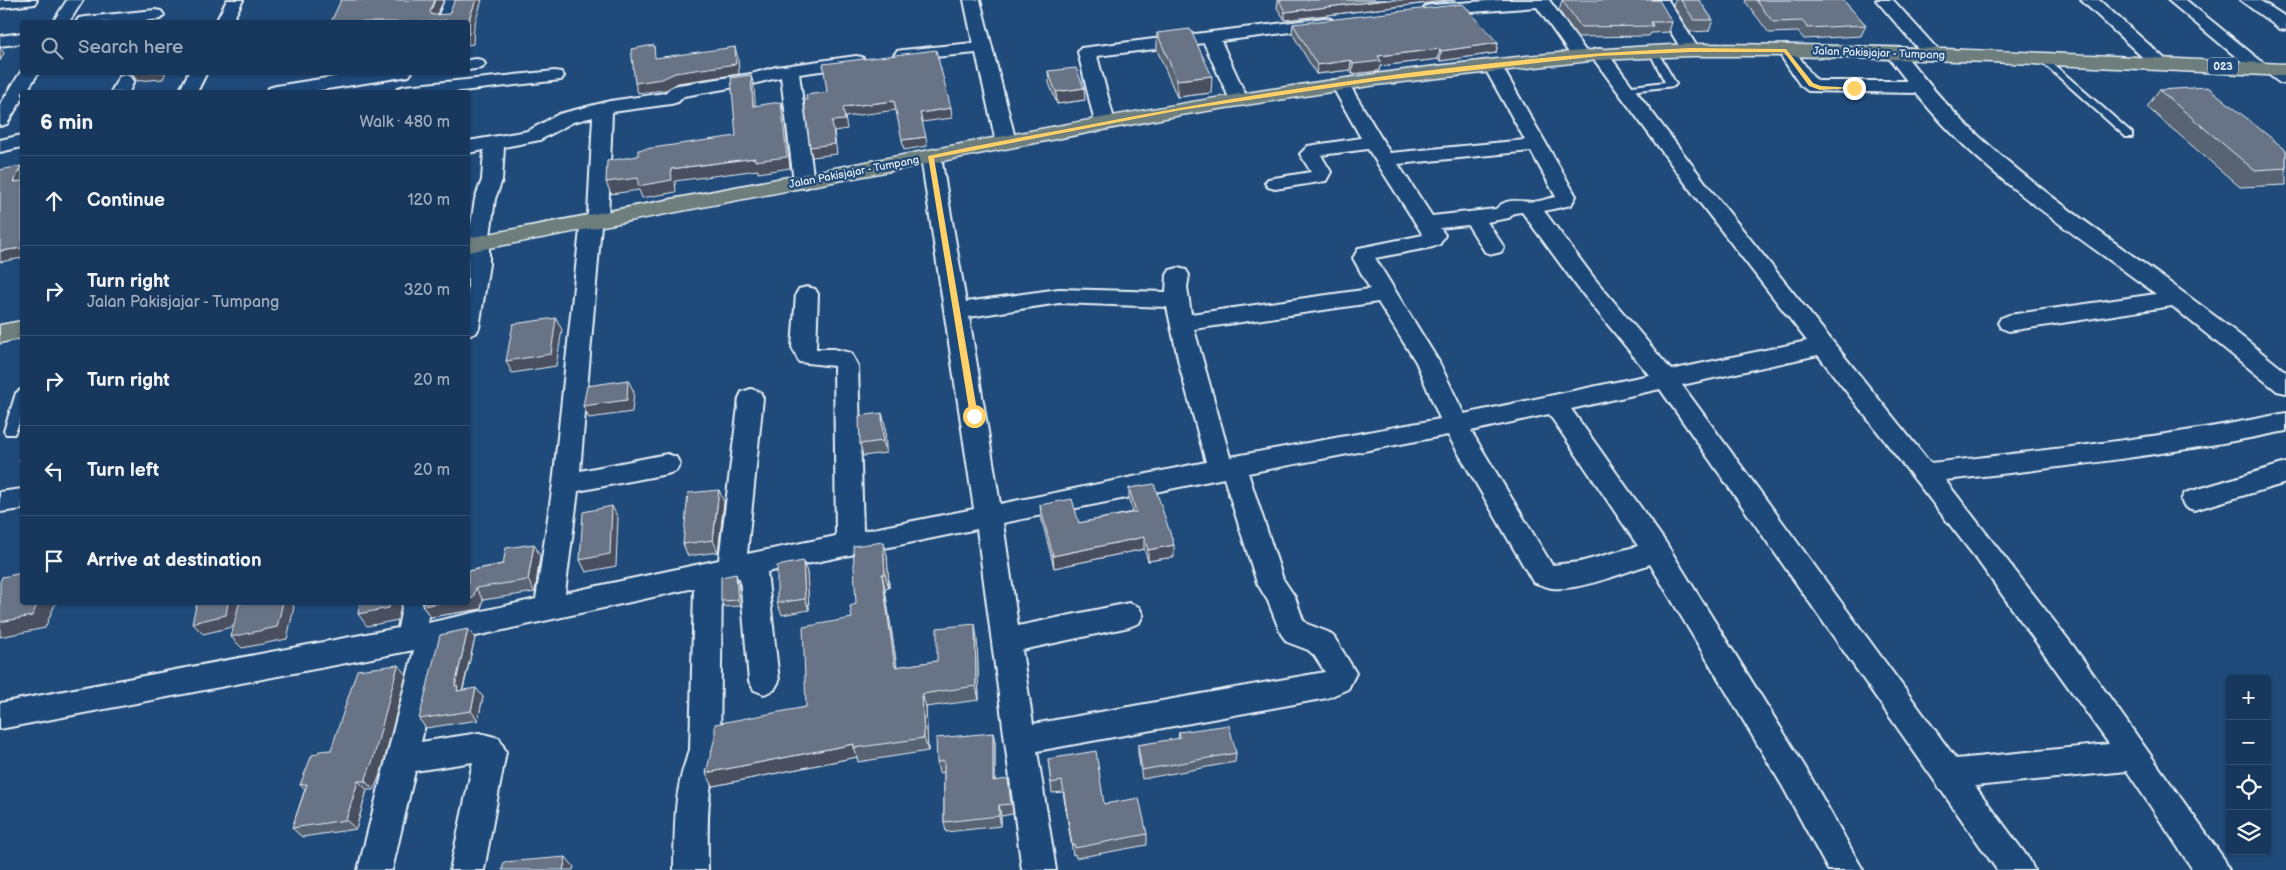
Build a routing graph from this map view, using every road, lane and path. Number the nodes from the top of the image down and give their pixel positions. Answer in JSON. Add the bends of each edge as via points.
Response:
{"nodes":[{"id":1,"x":29,"y":0,"type":"edge"},
{"id":2,"x":75,"y":0,"type":"edge"},
{"id":3,"x":235,"y":0,"type":"edge"},
{"id":4,"x":453,"y":0,"type":"edge"},
{"id":5,"x":972,"y":0,"type":"edge"},
{"id":6,"x":1660,"y":0,"type":"edge"},
{"id":7,"x":1884,"y":0,"type":"edge"},
{"id":8,"x":2089,"y":0,"type":"edge"},
{"id":9,"x":2176,"y":0,"type":"edge"},
{"id":10,"x":2248,"y":0,"type":"edge"},
{"id":11,"x":1541,"y":1,"type":"edge"},
{"id":12,"x":0,"y":3,"type":"edge"},
{"id":13,"x":1413,"y":12,"type":"edge"},
{"id":14,"x":155,"y":15,"type":"dead end"},
{"id":15,"x":63,"y":20,"type":"edge"},
{"id":16,"x":105,"y":20,"type":"edge"},
{"id":17,"x":225,"y":20,"type":"edge"},
{"id":18,"x":445,"y":20,"type":"edge"},
{"id":19,"x":1346,"y":21,"type":"edge"},
{"id":20,"x":2286,"y":25,"type":"edge"},
{"id":21,"x":20,"y":38,"type":"edge"},
{"id":22,"x":1211,"y":38,"type":"junction"},
{"id":23,"x":0,"y":41,"type":"edge"},
{"id":24,"x":982,"y":47,"type":"junction"},
{"id":25,"x":1690,"y":50,"type":"junction"},
{"id":26,"x":1786,"y":50,"type":"junction"},
{"id":27,"x":1653,"y":51,"type":"junction"},
{"id":28,"x":1895,"y":54,"type":"junction"},
{"id":29,"x":1589,"y":55,"type":"junction"},
{"id":30,"x":1933,"y":55,"type":"junction"},
{"id":31,"x":2044,"y":59,"type":"junction"},
{"id":32,"x":2159,"y":63,"type":"junction"},
{"id":33,"x":1492,"y":65,"type":"junction"},
{"id":34,"x":789,"y":70,"type":"junction"},
{"id":35,"x":2276,"y":72,"type":"edge"},
{"id":36,"x":28,"y":75,"type":"edge"},
{"id":37,"x":196,"y":75,"type":"edge"},
{"id":38,"x":368,"y":75,"type":"edge"},
{"id":39,"x":411,"y":75,"type":"edge"},
{"id":40,"x":555,"y":76,"type":"dead end"},
{"id":41,"x":310,"y":80,"type":"edge"},
{"id":42,"x":1340,"y":84,"type":"junction"},
{"id":43,"x":1919,"y":87,"type":"junction"},
{"id":44,"x":189,"y":90,"type":"edge"},
{"id":45,"x":282,"y":90,"type":"edge"},
{"id":46,"x":405,"y":90,"type":"edge"},
{"id":47,"x":423,"y":90,"type":"edge"},
{"id":48,"x":1624,"y":90,"type":"junction"},
{"id":49,"x":1239,"y":100,"type":"junction"},
{"id":50,"x":603,"y":111,"type":"junction"},
{"id":51,"x":0,"y":120,"type":"edge"},
{"id":52,"x":1104,"y":123,"type":"junction"},
{"id":53,"x":2130,"y":135,"type":"dead end"},
{"id":54,"x":20,"y":141,"type":"edge"},
{"id":55,"x":495,"y":141,"type":"junction"},
{"id":56,"x":1006,"y":142,"type":"junction"},
{"id":57,"x":1373,"y":142,"type":"junction"},
{"id":58,"x":1535,"y":145,"type":"junction"},
{"id":59,"x":0,"y":146,"type":"edge"},
{"id":60,"x":470,"y":146,"type":"edge"},
{"id":61,"x":930,"y":157,"type":"junction"},
{"id":62,"x":1385,"y":160,"type":"junction"},
{"id":63,"x":804,"y":182,"type":"junction"},
{"id":64,"x":1275,"y":183,"type":"dead end"},
{"id":65,"x":1531,"y":208,"type":"junction"},
{"id":66,"x":1474,"y":218,"type":"junction"},
{"id":67,"x":594,"y":219,"type":"junction"},
{"id":68,"x":1427,"y":223,"type":"junction"},
{"id":69,"x":473,"y":244,"type":"edge"},
{"id":70,"x":1493,"y":247,"type":"dead end"},
{"id":71,"x":1178,"y":275,"type":"dead end"},
{"id":72,"x":808,"y":294,"type":"dead end"},
{"id":73,"x":1384,"y":294,"type":"junction"},
{"id":74,"x":2175,"y":298,"type":"junction"},
{"id":75,"x":957,"y":311,"type":"junction"},
{"id":76,"x":1179,"y":312,"type":"junction"},
{"id":77,"x":470,"y":315,"type":"edge"},
{"id":78,"x":2009,"y":322,"type":"dead end"},
{"id":79,"x":1823,"y":346,"type":"junction"},
{"id":80,"x":1666,"y":380,"type":"junction"},
{"id":81,"x":2286,"y":385,"type":"edge"},
{"id":82,"x":751,"y":398,"type":"dead end"},
{"id":83,"x":20,"y":400,"type":"edge"},
{"id":84,"x":1555,"y":404,"type":"junction"},
{"id":85,"x":2286,"y":422,"type":"edge"},
{"id":86,"x":1455,"y":425,"type":"junction"},
{"id":87,"x":10,"y":431,"type":"dead end"},
{"id":88,"x":667,"y":464,"type":"dead end"},
{"id":89,"x":1227,"y":468,"type":"junction"},
{"id":90,"x":1923,"y":473,"type":"junction"},
{"id":91,"x":2286,"y":473,"type":"edge"},
{"id":92,"x":566,"y":484,"type":"junction"},
{"id":93,"x":20,"y":499,"type":"edge"},
{"id":94,"x":2194,"y":500,"type":"dead end"},
{"id":95,"x":0,"y":502,"type":"edge"},
{"id":96,"x":988,"y":516,"type":"junction"},
{"id":97,"x":850,"y":544,"type":"junction"},
{"id":98,"x":1656,"y":551,"type":"junction"},
{"id":99,"x":730,"y":568,"type":"junction"},
{"id":100,"x":417,"y":605,"type":"edge"},
{"id":101,"x":549,"y":607,"type":"junction"},
{"id":102,"x":1129,"y":615,"type":"dead end"},
{"id":103,"x":421,"y":636,"type":"junction"},
{"id":104,"x":1006,"y":641,"type":"junction"},
{"id":105,"x":764,"y":681,"type":"dead end"},
{"id":106,"x":0,"y":716,"type":"edge"},
{"id":107,"x":1021,"y":740,"type":"junction"},
{"id":108,"x":2135,"y":756,"type":"junction"},
{"id":109,"x":403,"y":759,"type":"junction"},
{"id":110,"x":1948,"y":774,"type":"junction"},
{"id":111,"x":375,"y":870,"type":"edge"},
{"id":112,"x":467,"y":870,"type":"edge"},
{"id":113,"x":691,"y":870,"type":"edge"},
{"id":114,"x":1039,"y":870,"type":"edge"},
{"id":115,"x":1846,"y":870,"type":"edge"},
{"id":116,"x":2017,"y":870,"type":"edge"},
{"id":117,"x":2212,"y":870,"type":"edge"}],
"edges":[{"from":1,"to":12,"type":"street"},
{"from":2,"to":15,"type":"street"},
{"from":3,"to":17,"type":"street"},
{"from":4,"to":18,"type":"street"},
{"from":5,"to":24,"type":"street"},
{"from":6,"to":25,"type":"street"},
{"from":7,"to":30,"type":"street"},
{"from":8,"to":32,"type":"street"},
{"from":9,"to":35,"type":"street"},
{"from":10,"to":20,"type":"street"},
{"from":11,"to":13,"type":"street"},
{"from":11,"to":29,"type":"street"},
{"from":14,"to":16,"type":"street"},
{"from":19,"to":22,"type":"street"},
{"from":21,"to":23,"type":"street"},
{"from":22,"to":49,"type":"street"},
{"from":22,"to":52,"type":"street","via":[[1087,52]]},
{"from":24,"to":34,"type":"street"},
{"from":24,"to":56,"type":"street"},
{"from":25,"to":26,"type":"main road","name":"Jalan Pakisjajar - Tumpang","number":"023"},
{"from":25,"to":27,"type":"main road","name":"Jalan Pakisjajar - Tumpang","number":"023"},
{"from":26,"to":28,"type":"main road","name":"Jalan Pakisjajar - Tumpang","number":"023"},
{"from":26,"to":43,"type":"street","via":[[1806,81],[1815,87]]},
{"from":27,"to":29,"type":"main road","name":"Jalan Pakisjajar - Tumpang","number":"023"},
{"from":27,"to":48,"type":"lane","via":[[1671,84]]},
{"from":28,"to":30,"type":"main road","name":"Jalan Pakisjajar - Tumpang","number":"023"},
{"from":28,"to":43,"type":"street"},
{"from":29,"to":33,"type":"main road","name":"Jalan Pakisjajar - Tumpang","number":"023"},
{"from":29,"to":48,"type":"street"},
{"from":30,"to":31,"type":"main road","name":"Jalan Pakisjajar - Tumpang","number":"023"},
{"from":31,"to":32,"type":"main road","name":"Jalan Pakisjajar - Tumpang","number":"023"},
{"from":31,"to":53,"type":"lane"},
{"from":32,"to":35,"type":"main road","name":"Jalan Pakisjajar - Tumpang","number":"023"},
{"from":33,"to":42,"type":"main road","name":"Jalan Pakisjajar - Tumpang","number":"023"},
{"from":33,"to":58,"type":"street"},
{"from":34,"to":50,"type":"street","via":[[677,91],[671,98],[610,107]]},
{"from":34,"to":63,"type":"street"},
{"from":36,"to":51,"type":"street"},
{"from":37,"to":44,"type":"street"},
{"from":38,"to":41,"type":"street"},
{"from":39,"to":46,"type":"street"},
{"from":40,"to":47,"type":"street"},
{"from":41,"to":45,"type":"street"},
{"from":42,"to":49,"type":"main road","name":"Jalan Pakisjajar - Tumpang","number":"023"},
{"from":42,"to":57,"type":"street"},
{"from":43,"to":74,"type":"street","via":[[1954,125],[2019,182]]},
{"from":48,"to":79,"type":"street"},
{"from":49,"to":52,"type":"main road","name":"Jalan Pakisjajar - Tumpang","number":"023"},
{"from":50,"to":55,"type":"street","via":[[566,118],[539,134]]},
{"from":50,"to":67,"type":"street"},
{"from":52,"to":56,"type":"main road","name":"Jalan Pakisjajar - Tumpang","number":"023"},
{"from":54,"to":59,"type":"street"},
{"from":55,"to":60,"type":"street"},
{"from":55,"to":69,"type":"street","via":[[492,180]]},
{"from":56,"to":61,"type":"main road","name":"Jalan Pakisjajar - Tumpang","number":"023"},
{"from":57,"to":62,"type":"street"},
{"from":57,"to":64,"type":"street","via":[[1315,150],[1310,154],[1320,172],[1319,177]]},
{"from":58,"to":62,"type":"street"},
{"from":58,"to":65,"type":"street","via":[[1566,196],[1564,201]]},
{"from":61,"to":63,"type":"main road","name":"Jalan Pakisjajar - Tumpang","number":"023"},
{"from":61,"to":75,"type":"street"},
{"from":62,"to":68,"type":"street"},
{"from":63,"to":67,"type":"main road","name":"Jalan Pakisjajar - Tumpang","number":"023"},
{"from":65,"to":66,"type":"street","via":[[1508,208],[1502,214]]},
{"from":65,"to":80,"type":"street","via":[[1586,283]]},
{"from":66,"to":68,"type":"street"},
{"from":66,"to":70,"type":"street"},
{"from":67,"to":69,"type":"main road","name":"Jalan Pakisjajar - Tumpang","number":"023"},
{"from":67,"to":92,"type":"street"},
{"from":68,"to":73,"type":"street","via":[[1434,235],[1432,239],[1364,255],[1366,266]]},
{"from":69,"to":77,"type":"street","via":[[478,264]]},
{"from":71,"to":76,"type":"street","via":[[1175,282]]},
{"from":72,"to":97,"type":"street","via":[[804,347],[807,356],[833,356],[843,359],[846,366]]},
{"from":73,"to":76,"type":"street"},
{"from":73,"to":86,"type":"street","via":[[1416,340],[1448,401]]},
{"from":74,"to":78,"type":"street"},
{"from":74,"to":81,"type":"street"},
{"from":75,"to":76,"type":"street","via":[[1059,296]]},
{"from":75,"to":96,"type":"street"},
{"from":76,"to":89,"type":"street"},
{"from":79,"to":80,"type":"street"},
{"from":79,"to":90,"type":"street"},
{"from":80,"to":84,"type":"street"},
{"from":80,"to":110,"type":"street"},
{"from":82,"to":99,"type":"street"},
{"from":83,"to":87,"type":"lane"},
{"from":84,"to":86,"type":"street"},
{"from":84,"to":98,"type":"street"},
{"from":85,"to":90,"type":"street","via":[[2105,452]]},
{"from":86,"to":89,"type":"street"},
{"from":86,"to":98,"type":"street","via":[[1547,577],[1593,570]]},
{"from":88,"to":92,"type":"street"},
{"from":89,"to":96,"type":"street"},
{"from":89,"to":107,"type":"street","via":[[1270,583],[1281,597],[1290,626],[1324,646],[1341,673],[1338,680],[1327,685]]},
{"from":90,"to":108,"type":"street","via":[[2041,624]]},
{"from":91,"to":94,"type":"street"},
{"from":92,"to":101,"type":"street"},
{"from":93,"to":95,"type":"street"},
{"from":96,"to":97,"type":"street"},
{"from":96,"to":104,"type":"street"},
{"from":97,"to":99,"type":"street"},
{"from":98,"to":115,"type":"street","via":[[1794,777]]},
{"from":99,"to":101,"type":"street"},
{"from":99,"to":105,"type":"street"},
{"from":99,"to":113,"type":"street","via":[[705,750],[698,764],[692,801]]},
{"from":100,"to":103,"type":"street"},
{"from":101,"to":103,"type":"street"},
{"from":102,"to":104,"type":"street"},
{"from":103,"to":106,"type":"street"},
{"from":103,"to":109,"type":"street"},
{"from":104,"to":107,"type":"street"},
{"from":107,"to":114,"type":"street"},
{"from":108,"to":110,"type":"street"},
{"from":108,"to":117,"type":"street"},
{"from":109,"to":111,"type":"street"},
{"from":109,"to":112,"type":"street","via":[[479,747],[488,748],[491,752]]},
{"from":110,"to":116,"type":"street"}]}
